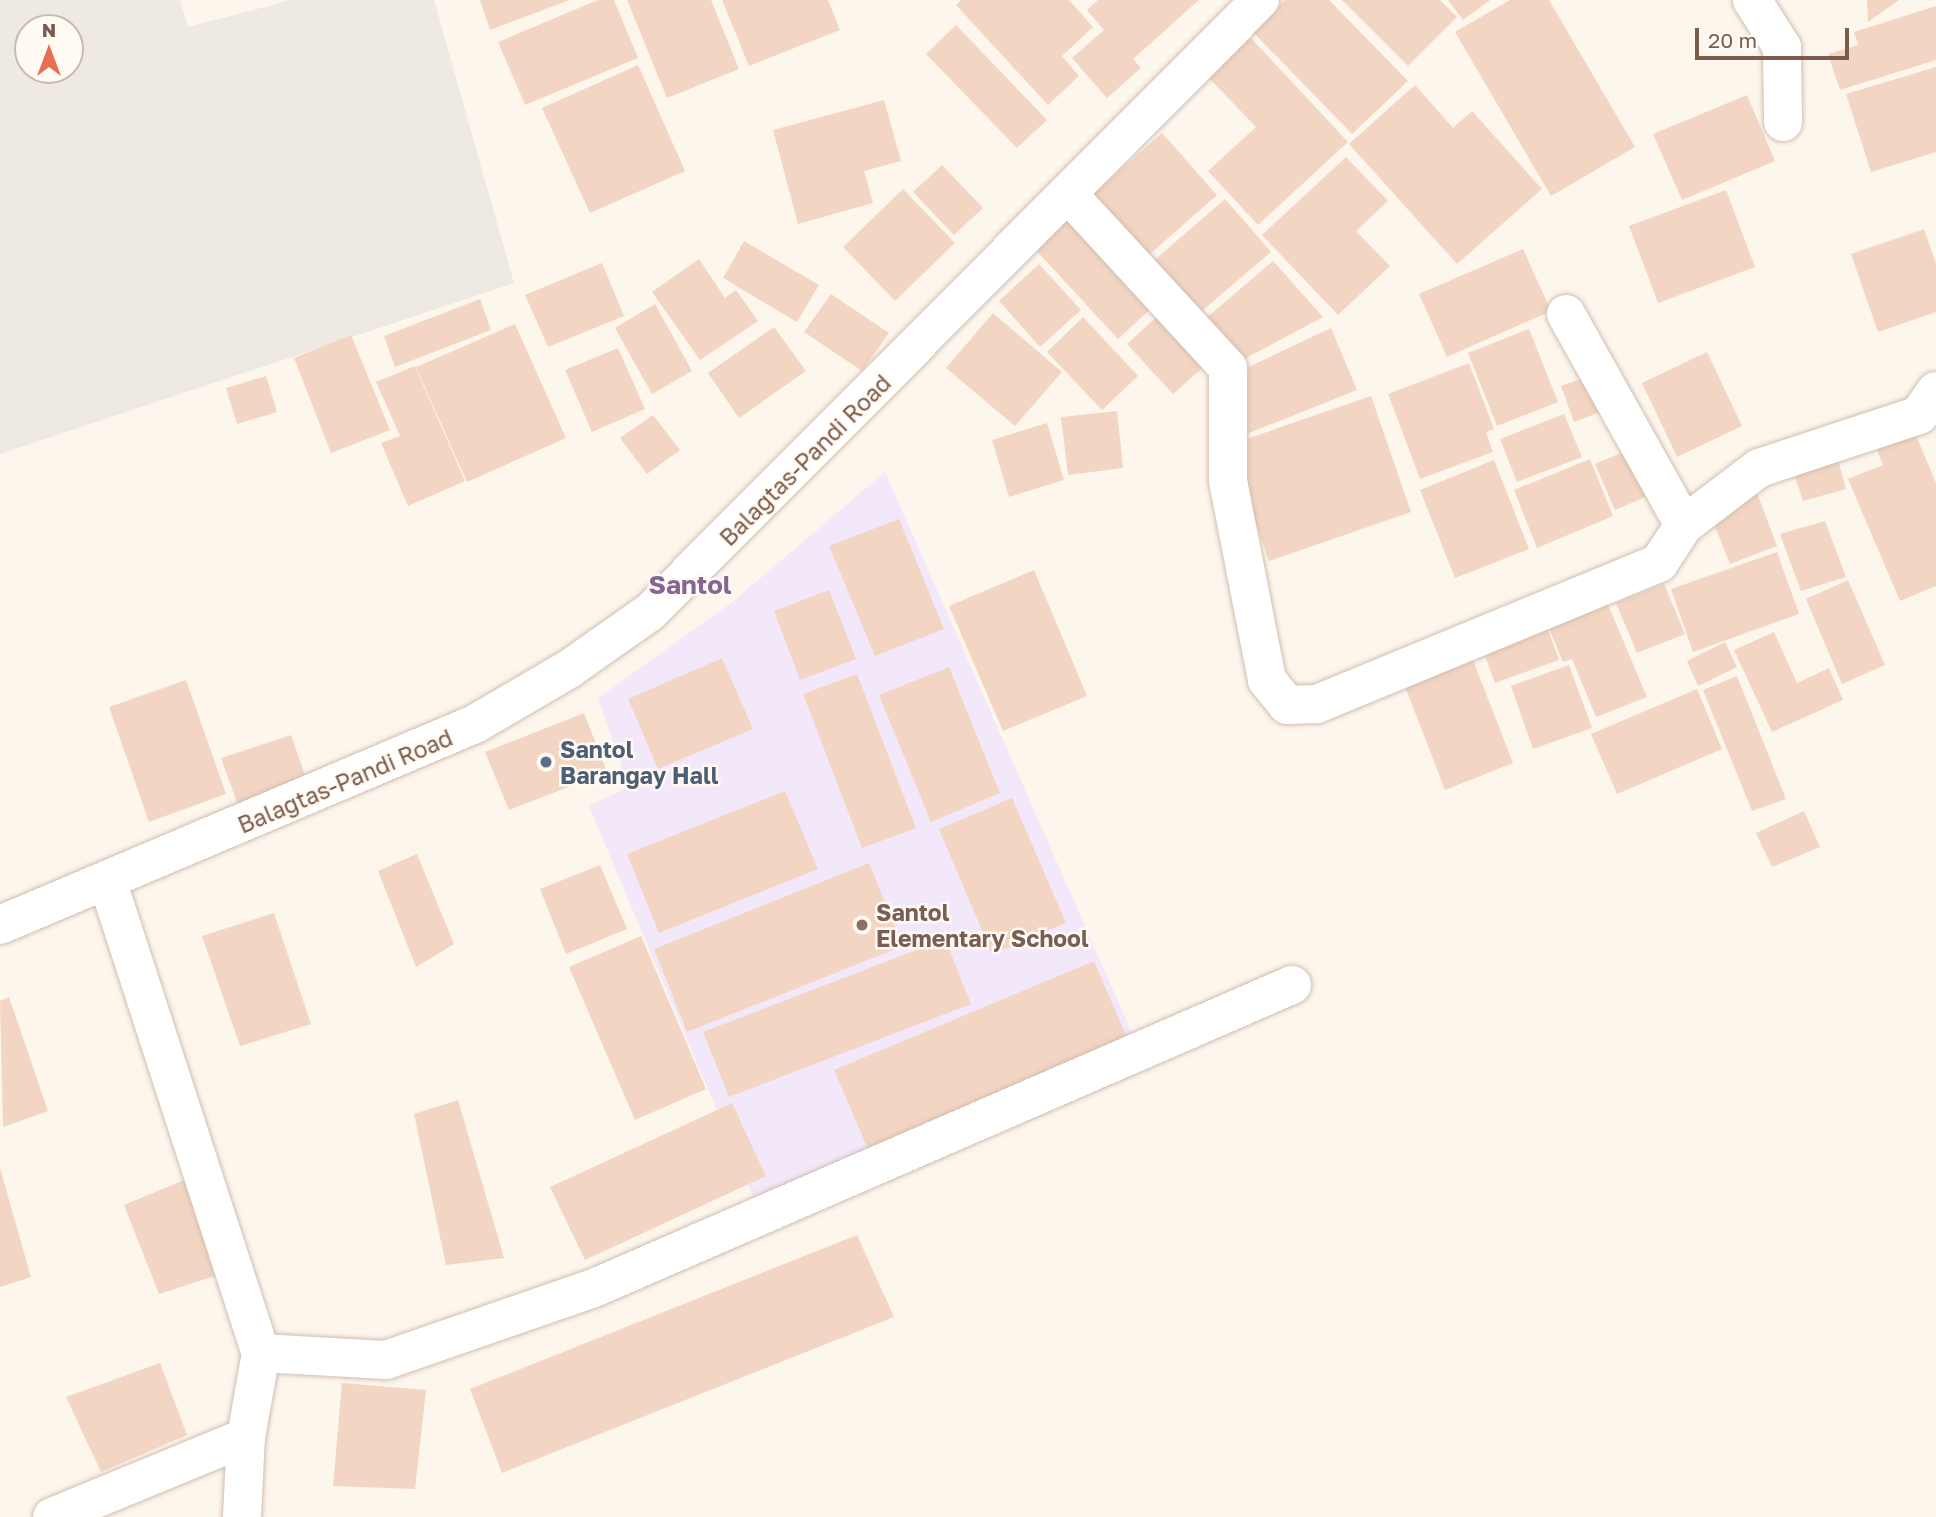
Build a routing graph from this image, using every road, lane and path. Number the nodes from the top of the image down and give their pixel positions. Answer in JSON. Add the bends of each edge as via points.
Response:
{"nodes":[{"id":1,"x":1752,"y":0,"type":"edge"},
{"id":2,"x":1254,"y":2,"type":"edge"},
{"id":3,"x":1783,"y":122,"type":"dead end"},
{"id":4,"x":1069,"y":195,"type":"junction"},
{"id":5,"x":1566,"y":314,"type":"dead end"},
{"id":6,"x":1936,"y":391,"type":"edge"},
{"id":7,"x":1684,"y":525,"type":"junction"},
{"id":8,"x":108,"y":883,"type":"junction"},
{"id":9,"x":0,"y":925,"type":"edge"},
{"id":10,"x":1292,"y":985,"type":"dead end"},
{"id":11,"x":261,"y":1353,"type":"junction"},
{"id":12,"x":246,"y":1437,"type":"junction"},
{"id":13,"x":52,"y":1517,"type":"edge"},
{"id":14,"x":242,"y":1517,"type":"edge"}],
"edges":[{"from":1,"to":3,"type":"street","via":[[1782,47]]},
{"from":2,"to":4,"type":"street","name":"Balagtas-Pandi Road"},
{"from":4,"to":7,"type":"street","via":[[1228,368],[1228,481],[1267,680],[1287,705],[1317,704],[1659,563]]},
{"from":4,"to":8,"type":"street","name":"Balagtas-Pandi Road","via":[[650,612],[569,669],[475,724]]},
{"from":5,"to":7,"type":"street"},
{"from":6,"to":7,"type":"street","via":[[1919,415],[1759,468]]},
{"from":8,"to":9,"type":"street","name":"Balagtas-Pandi Road"},
{"from":8,"to":11,"type":"street"},
{"from":10,"to":11,"type":"street","via":[[594,1288],[386,1360]]},
{"from":11,"to":12,"type":"street"},
{"from":12,"to":13,"type":"street"},
{"from":12,"to":14,"type":"street"}]}
